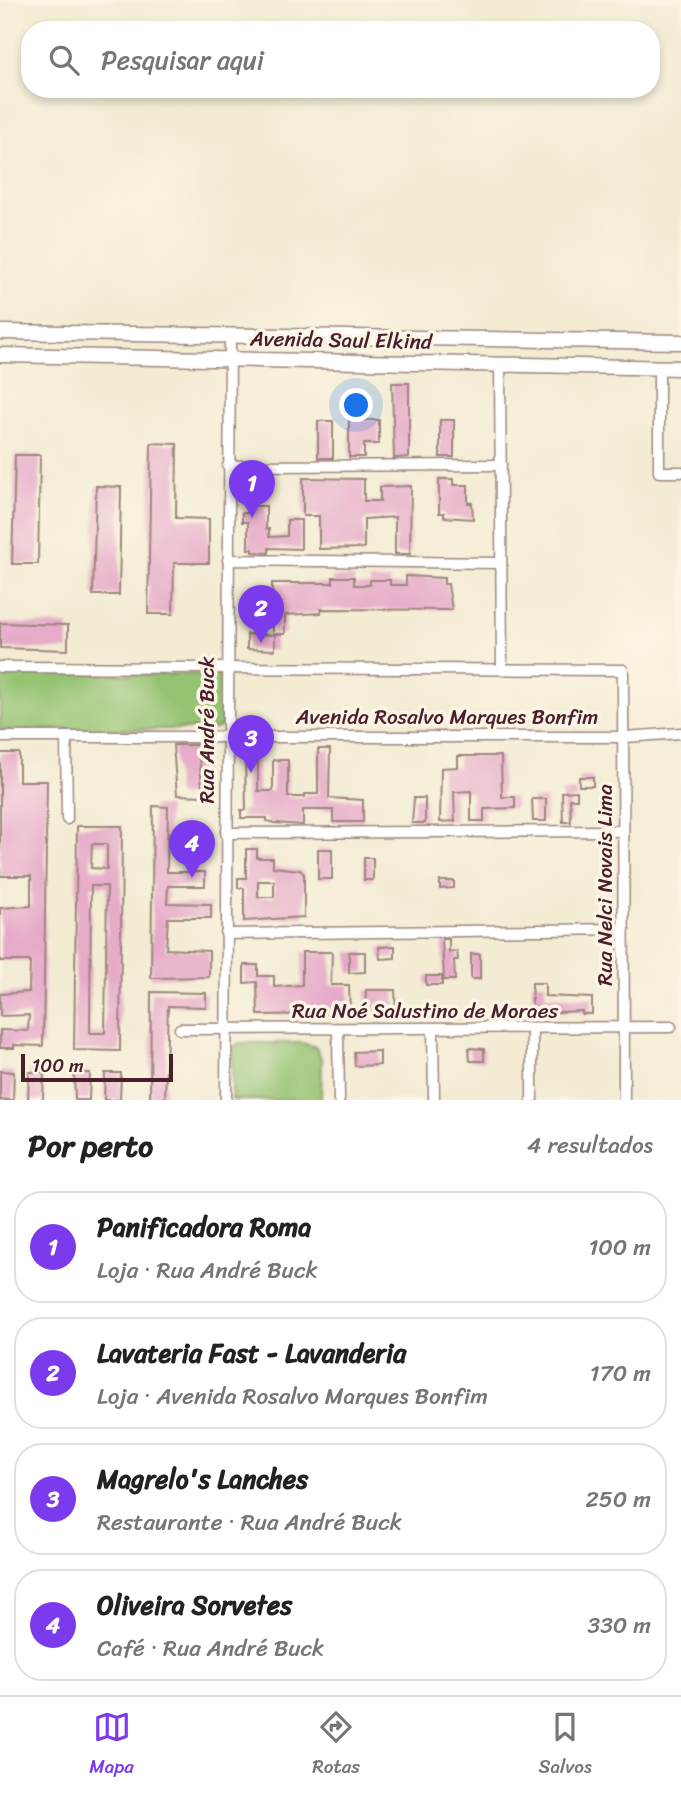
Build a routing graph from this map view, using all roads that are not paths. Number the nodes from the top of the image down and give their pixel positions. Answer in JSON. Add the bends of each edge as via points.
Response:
{"nodes":[{"id":1,"x":0,"y":332,"type":"edge"},
{"id":2,"x":230,"y":336,"type":"junction"},
{"id":3,"x":681,"y":342,"type":"edge"},
{"id":4,"x":0,"y":355,"type":"edge"},
{"id":5,"x":229,"y":360,"type":"junction"},
{"id":6,"x":500,"y":363,"type":"junction"},
{"id":7,"x":659,"y":368,"type":"junction"},
{"id":8,"x":681,"y":368,"type":"edge"},
{"id":9,"x":501,"y":465,"type":"junction"},
{"id":10,"x":228,"y":466,"type":"junction"},
{"id":11,"x":681,"y":472,"type":"edge"},
{"id":12,"x":228,"y":560,"type":"junction"},
{"id":13,"x":501,"y":563,"type":"junction"},
{"id":14,"x":0,"y":667,"type":"edge"},
{"id":15,"x":227,"y":668,"type":"junction"},
{"id":16,"x":502,"y":669,"type":"junction"},
{"id":17,"x":681,"y":733,"type":"edge"},
{"id":18,"x":226,"y":736,"type":"junction"},
{"id":19,"x":0,"y":737,"type":"edge"},
{"id":20,"x":66,"y":737,"type":"junction"},
{"id":21,"x":625,"y":737,"type":"junction"},
{"id":22,"x":67,"y":819,"type":"dead end"},
{"id":23,"x":623,"y":831,"type":"junction"},
{"id":24,"x":226,"y":833,"type":"junction"},
{"id":25,"x":624,"y":929,"type":"junction"},
{"id":26,"x":226,"y":934,"type":"junction"},
{"id":27,"x":671,"y":1027,"type":"dead end"},
{"id":28,"x":180,"y":1029,"type":"dead end"},
{"id":29,"x":532,"y":1029,"type":"junction"},
{"id":30,"x":624,"y":1029,"type":"junction"},
{"id":31,"x":226,"y":1030,"type":"junction"},
{"id":32,"x":433,"y":1030,"type":"junction"},
{"id":33,"x":338,"y":1031,"type":"junction"},
{"id":34,"x":226,"y":1100,"type":"edge"},
{"id":35,"x":339,"y":1100,"type":"edge"},
{"id":36,"x":434,"y":1100,"type":"edge"},
{"id":37,"x":532,"y":1100,"type":"edge"},
{"id":38,"x":624,"y":1100,"type":"edge"}],
"edges":[{"from":1,"to":2,"type":"main road","name":"Avenida Saul Elkind"},
{"from":2,"to":3,"type":"main road","name":"Avenida Saul Elkind"},
{"from":2,"to":5,"type":"street","name":"Rua André Buck"},
{"from":4,"to":5,"type":"main road","name":"Avenida Saul Elkind"},
{"from":5,"to":6,"type":"main road","name":"Avenida Saul Elkind"},
{"from":5,"to":10,"type":"street","name":"Rua André Buck"},
{"from":6,"to":7,"type":"main road","name":"Avenida Saul Elkind"},
{"from":6,"to":9,"type":"street"},
{"from":7,"to":8,"type":"main road","name":"Avenida Saul Elkind"},
{"from":7,"to":11,"type":"street","via":[[659,472]]},
{"from":9,"to":10,"type":"street"},
{"from":9,"to":13,"type":"street"},
{"from":10,"to":12,"type":"street","name":"Rua André Buck"},
{"from":12,"to":13,"type":"street"},
{"from":12,"to":15,"type":"street","name":"Rua André Buck"},
{"from":13,"to":16,"type":"street"},
{"from":14,"to":15,"type":"street"},
{"from":15,"to":16,"type":"street"},
{"from":15,"to":18,"type":"street","name":"Rua André Buck"},
{"from":16,"to":21,"type":"street","name":"Rua Nelci Novais Lima","via":[[623,670]]},
{"from":17,"to":21,"type":"street","name":"Avenida Rosalvo Marques Bonfim"},
{"from":18,"to":20,"type":"street","name":"Avenida Rosalvo Marques Bonfim"},
{"from":18,"to":21,"type":"street","name":"Avenida Rosalvo Marques Bonfim"},
{"from":18,"to":24,"type":"street","name":"Rua André Buck"},
{"from":19,"to":20,"type":"street","name":"Avenida Rosalvo Marques Bonfim"},
{"from":20,"to":22,"type":"street"},
{"from":21,"to":23,"type":"street","name":"Rua Nelci Novais Lima"},
{"from":23,"to":24,"type":"street"},
{"from":23,"to":25,"type":"street","name":"Rua Nelci Novais Lima"},
{"from":24,"to":26,"type":"street","name":"Rua André Buck"},
{"from":25,"to":26,"type":"street"},
{"from":25,"to":30,"type":"street","name":"Rua Nelci Novais Lima"},
{"from":26,"to":31,"type":"street","name":"Rua André Buck"},
{"from":27,"to":30,"type":"street","name":"Rua Noé Salustino de Moraes"},
{"from":28,"to":31,"type":"street","name":"Rua Noé Salustino de Moraes"},
{"from":29,"to":30,"type":"street","name":"Rua Noé Salustino de Moraes"},
{"from":29,"to":32,"type":"street","name":"Rua Noé Salustino de Moraes"},
{"from":29,"to":37,"type":"street"},
{"from":30,"to":38,"type":"street","name":"Rua Nelci Novais Lima"},
{"from":31,"to":33,"type":"street","name":"Rua Noé Salustino de Moraes"},
{"from":31,"to":34,"type":"street","name":"Rua André Buck"},
{"from":32,"to":33,"type":"street","name":"Rua Noé Salustino de Moraes"},
{"from":32,"to":36,"type":"street"},
{"from":33,"to":35,"type":"street"}]}
